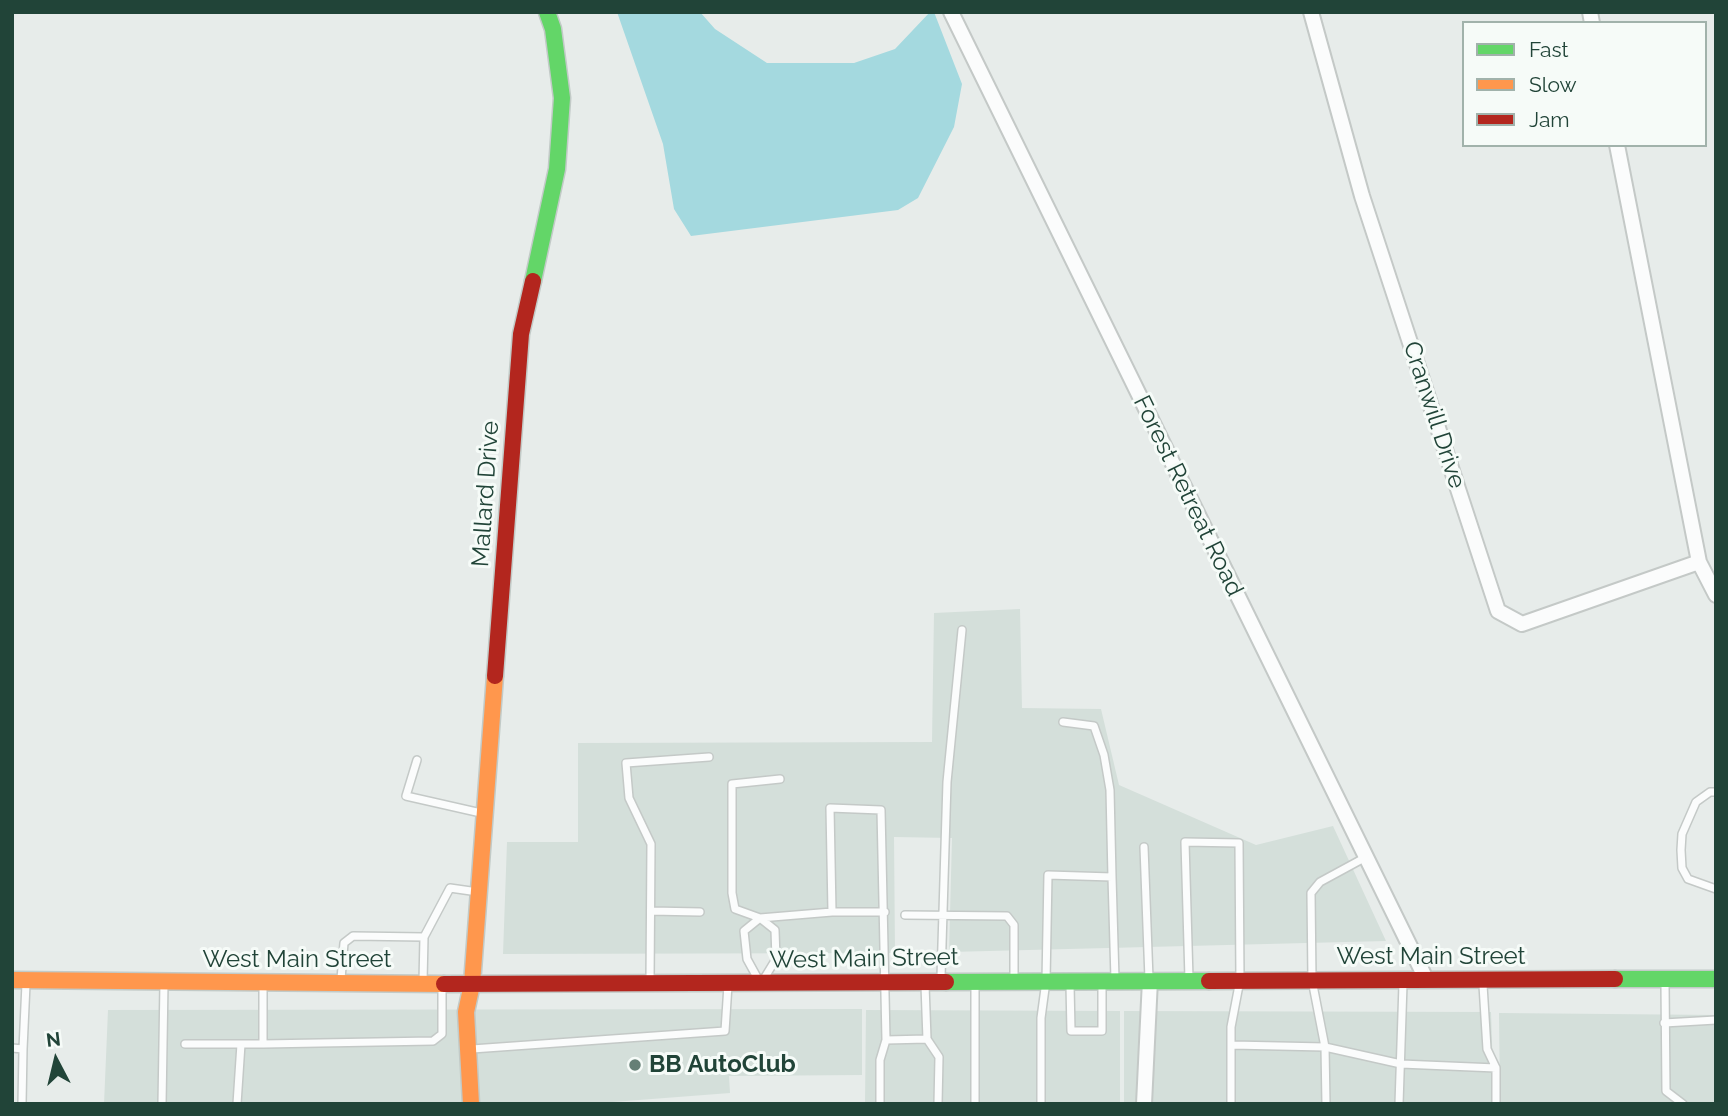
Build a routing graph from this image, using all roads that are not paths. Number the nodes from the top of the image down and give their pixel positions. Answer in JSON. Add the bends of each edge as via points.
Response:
{"nodes":[{"id":1,"x":547,"y":12,"type":"edge"},
{"id":2,"x":951,"y":12,"type":"edge"},
{"id":3,"x":1311,"y":12,"type":"edge"},
{"id":4,"x":1617,"y":147,"type":"edge"},
{"id":5,"x":1699,"y":562,"type":"junction"},
{"id":6,"x":1716,"y":595,"type":"edge"},
{"id":7,"x":962,"y":630,"type":"dead end"},
{"id":8,"x":1063,"y":722,"type":"dead end"},
{"id":9,"x":709,"y":757,"type":"dead end"},
{"id":10,"x":417,"y":760,"type":"dead end"},
{"id":11,"x":780,"y":779,"type":"dead end"},
{"id":12,"x":1716,"y":792,"type":"edge"},
{"id":13,"x":485,"y":814,"type":"junction"},
{"id":14,"x":1143,"y":847,"type":"dead end"},
{"id":15,"x":1366,"y":857,"type":"junction"},
{"id":16,"x":1112,"y":877,"type":"junction"},
{"id":17,"x":1716,"y":889,"type":"edge"},
{"id":18,"x":479,"y":892,"type":"junction"},
{"id":19,"x":651,"y":911,"type":"junction"},
{"id":20,"x":700,"y":912,"type":"dead end"},
{"id":21,"x":832,"y":912,"type":"junction"},
{"id":22,"x":885,"y":912,"type":"junction"},
{"id":23,"x":905,"y":915,"type":"dead end"},
{"id":24,"x":943,"y":915,"type":"junction"},
{"id":25,"x":760,"y":918,"type":"junction"},
{"id":26,"x":424,"y":937,"type":"junction"},
{"id":27,"x":1403,"y":979,"type":"junction"},
{"id":28,"x":1426,"y":979,"type":"junction"},
{"id":29,"x":1483,"y":979,"type":"junction"},
{"id":30,"x":1665,"y":979,"type":"junction"},
{"id":31,"x":1716,"y":979,"type":"edge"},
{"id":32,"x":1108,"y":980,"type":"junction"},
{"id":33,"x":1150,"y":980,"type":"junction"},
{"id":34,"x":1189,"y":980,"type":"junction"},
{"id":35,"x":1240,"y":980,"type":"junction"},
{"id":36,"x":1312,"y":980,"type":"junction"},
{"id":37,"x":19,"y":981,"type":"edge"},
{"id":38,"x":885,"y":981,"type":"junction"},
{"id":39,"x":932,"y":981,"type":"junction"},
{"id":40,"x":975,"y":981,"type":"junction"},
{"id":41,"x":1014,"y":981,"type":"junction"},
{"id":42,"x":1046,"y":981,"type":"junction"},
{"id":43,"x":1070,"y":981,"type":"junction"},
{"id":44,"x":164,"y":982,"type":"junction"},
{"id":45,"x":650,"y":982,"type":"junction"},
{"id":46,"x":264,"y":983,"type":"junction"},
{"id":47,"x":341,"y":983,"type":"junction"},
{"id":48,"x":423,"y":983,"type":"junction"},
{"id":49,"x":729,"y":983,"type":"junction"},
{"id":50,"x":761,"y":983,"type":"junction"},
{"id":51,"x":442,"y":984,"type":"junction"},
{"id":52,"x":472,"y":984,"type":"junction"},
{"id":53,"x":1716,"y":1020,"type":"edge"},
{"id":54,"x":1664,"y":1023,"type":"junction"},
{"id":55,"x":927,"y":1039,"type":"junction"},
{"id":56,"x":886,"y":1040,"type":"junction"},
{"id":57,"x":185,"y":1044,"type":"dead end"},
{"id":58,"x":241,"y":1044,"type":"junction"},
{"id":59,"x":262,"y":1044,"type":"junction"},
{"id":60,"x":1232,"y":1045,"type":"junction"},
{"id":61,"x":1325,"y":1047,"type":"junction"},
{"id":62,"x":12,"y":1048,"type":"edge"},
{"id":63,"x":23,"y":1049,"type":"junction"},
{"id":64,"x":468,"y":1049,"type":"junction"},
{"id":65,"x":1401,"y":1064,"type":"junction"},
{"id":66,"x":1496,"y":1068,"type":"junction"},
{"id":67,"x":22,"y":1104,"type":"edge"},
{"id":68,"x":162,"y":1104,"type":"edge"},
{"id":69,"x":237,"y":1104,"type":"edge"},
{"id":70,"x":471,"y":1104,"type":"edge"},
{"id":71,"x":880,"y":1104,"type":"edge"},
{"id":72,"x":938,"y":1104,"type":"edge"},
{"id":73,"x":975,"y":1104,"type":"edge"},
{"id":74,"x":1041,"y":1104,"type":"edge"},
{"id":75,"x":1143,"y":1104,"type":"edge"},
{"id":76,"x":1231,"y":1104,"type":"edge"},
{"id":77,"x":1326,"y":1104,"type":"edge"},
{"id":78,"x":1399,"y":1104,"type":"edge"},
{"id":79,"x":1496,"y":1104,"type":"edge"},
{"id":80,"x":1683,"y":1104,"type":"edge"}],
"edges":[{"from":1,"to":13,"type":"main road","name":"Mallard Drive","via":[[562,98],[557,169],[521,334]]},
{"from":2,"to":15,"type":"street","name":"Forest Retreat Road"},
{"from":3,"to":5,"type":"street","name":"Cranwill Drive","via":[[1362,196],[1499,611],[1522,624]]},
{"from":4,"to":5,"type":"street"},
{"from":5,"to":6,"type":"street"},
{"from":7,"to":24,"type":"lane","via":[[947,782]]},
{"from":8,"to":16,"type":"lane","via":[[1094,726],[1104,755],[1110,790]]},
{"from":9,"to":19,"type":"lane","via":[[626,763],[629,798],[651,845]]},
{"from":10,"to":13,"type":"lane","via":[[406,796]]},
{"from":11,"to":25,"type":"lane","via":[[732,784],[735,909]]},
{"from":12,"to":17,"type":"lane","via":[[1696,802],[1682,834],[1681,850],[1688,879]]},
{"from":13,"to":18,"type":"main road","name":"Mallard Drive"},
{"from":14,"to":33,"type":"lane"},
{"from":15,"to":28,"type":"street","name":"Forest Retreat Road"},
{"from":15,"to":36,"type":"lane","via":[[1320,882],[1311,893]]},
{"from":16,"to":32,"type":"lane"},
{"from":16,"to":42,"type":"lane","via":[[1048,875]]},
{"from":18,"to":26,"type":"lane","via":[[450,888]]},
{"from":18,"to":52,"type":"main road","name":"Mallard Drive"},
{"from":19,"to":20,"type":"lane"},
{"from":19,"to":45,"type":"lane"},
{"from":21,"to":22,"type":"lane"},
{"from":21,"to":22,"type":"lane","via":[[830,808],[881,810]]},
{"from":21,"to":25,"type":"lane"},
{"from":22,"to":38,"type":"lane"},
{"from":23,"to":24,"type":"lane"},
{"from":24,"to":39,"type":"lane"},
{"from":24,"to":41,"type":"lane","via":[[999,915],[1013,920]]},
{"from":25,"to":50,"type":"lane","via":[[775,930],[775,959]]},
{"from":25,"to":50,"type":"lane","via":[[744,931],[747,959]]},
{"from":26,"to":47,"type":"lane","via":[[353,936],[344,943]]},
{"from":26,"to":48,"type":"lane"},
{"from":27,"to":28,"type":"main road","name":"West Main Street"},
{"from":27,"to":36,"type":"main road","name":"West Main Street"},
{"from":27,"to":65,"type":"lane"},
{"from":28,"to":29,"type":"main road","name":"West Main Street"},
{"from":29,"to":30,"type":"main road","name":"West Main Street"},
{"from":29,"to":66,"type":"lane","via":[[1487,1049]]},
{"from":30,"to":31,"type":"main road","name":"West Main Street"},
{"from":30,"to":54,"type":"lane"},
{"from":32,"to":33,"type":"main road","name":"West Main Street"},
{"from":32,"to":43,"type":"main road","name":"West Main Street"},
{"from":32,"to":43,"type":"lane","via":[[1102,1031],[1071,1031]]},
{"from":33,"to":34,"type":"main road","name":"West Main Street"},
{"from":33,"to":75,"type":"street"},
{"from":34,"to":35,"type":"main road","name":"West Main Street"},
{"from":34,"to":35,"type":"lane","via":[[1185,842],[1239,844]]},
{"from":35,"to":36,"type":"main road","name":"West Main Street"},
{"from":35,"to":60,"type":"lane"},
{"from":36,"to":61,"type":"lane"},
{"from":37,"to":44,"type":"main road","name":"West Main Street"},
{"from":37,"to":63,"type":"lane"},
{"from":38,"to":39,"type":"main road","name":"West Main Street"},
{"from":38,"to":50,"type":"main road","name":"West Main Street"},
{"from":38,"to":56,"type":"lane"},
{"from":39,"to":40,"type":"main road","name":"West Main Street"},
{"from":39,"to":55,"type":"lane"},
{"from":40,"to":41,"type":"main road","name":"West Main Street"},
{"from":40,"to":73,"type":"lane"},
{"from":41,"to":42,"type":"main road","name":"West Main Street"},
{"from":42,"to":43,"type":"main road","name":"West Main Street"},
{"from":42,"to":74,"type":"lane"},
{"from":44,"to":46,"type":"main road","name":"West Main Street"},
{"from":44,"to":68,"type":"lane"},
{"from":45,"to":49,"type":"main road","name":"West Main Street"},
{"from":45,"to":52,"type":"main road","name":"West Main Street"},
{"from":46,"to":47,"type":"main road","name":"West Main Street"},
{"from":46,"to":59,"type":"lane"},
{"from":47,"to":48,"type":"main road","name":"West Main Street"},
{"from":48,"to":51,"type":"main road","name":"West Main Street"},
{"from":49,"to":50,"type":"main road","name":"West Main Street"},
{"from":49,"to":64,"type":"lane","via":[[725,1031]]},
{"from":51,"to":52,"type":"main road","name":"West Main Street"},
{"from":51,"to":59,"type":"lane","via":[[442,1034],[433,1041]]},
{"from":52,"to":64,"type":"main road","name":"Mallard Drive","via":[[466,1012]]},
{"from":53,"to":54,"type":"lane"},
{"from":54,"to":80,"type":"lane","via":[[1666,1091]]},
{"from":55,"to":56,"type":"lane"},
{"from":55,"to":72,"type":"lane","via":[[939,1057]]},
{"from":56,"to":71,"type":"lane","via":[[880,1060]]},
{"from":57,"to":58,"type":"lane"},
{"from":58,"to":59,"type":"lane"},
{"from":58,"to":69,"type":"lane"},
{"from":60,"to":61,"type":"lane"},
{"from":60,"to":76,"type":"lane"},
{"from":61,"to":65,"type":"lane"},
{"from":61,"to":77,"type":"lane"},
{"from":62,"to":63,"type":"lane"},
{"from":63,"to":67,"type":"lane"},
{"from":64,"to":70,"type":"main road","name":"Mallard Drive"},
{"from":65,"to":66,"type":"lane"},
{"from":65,"to":78,"type":"lane"},
{"from":66,"to":79,"type":"lane"}]}
